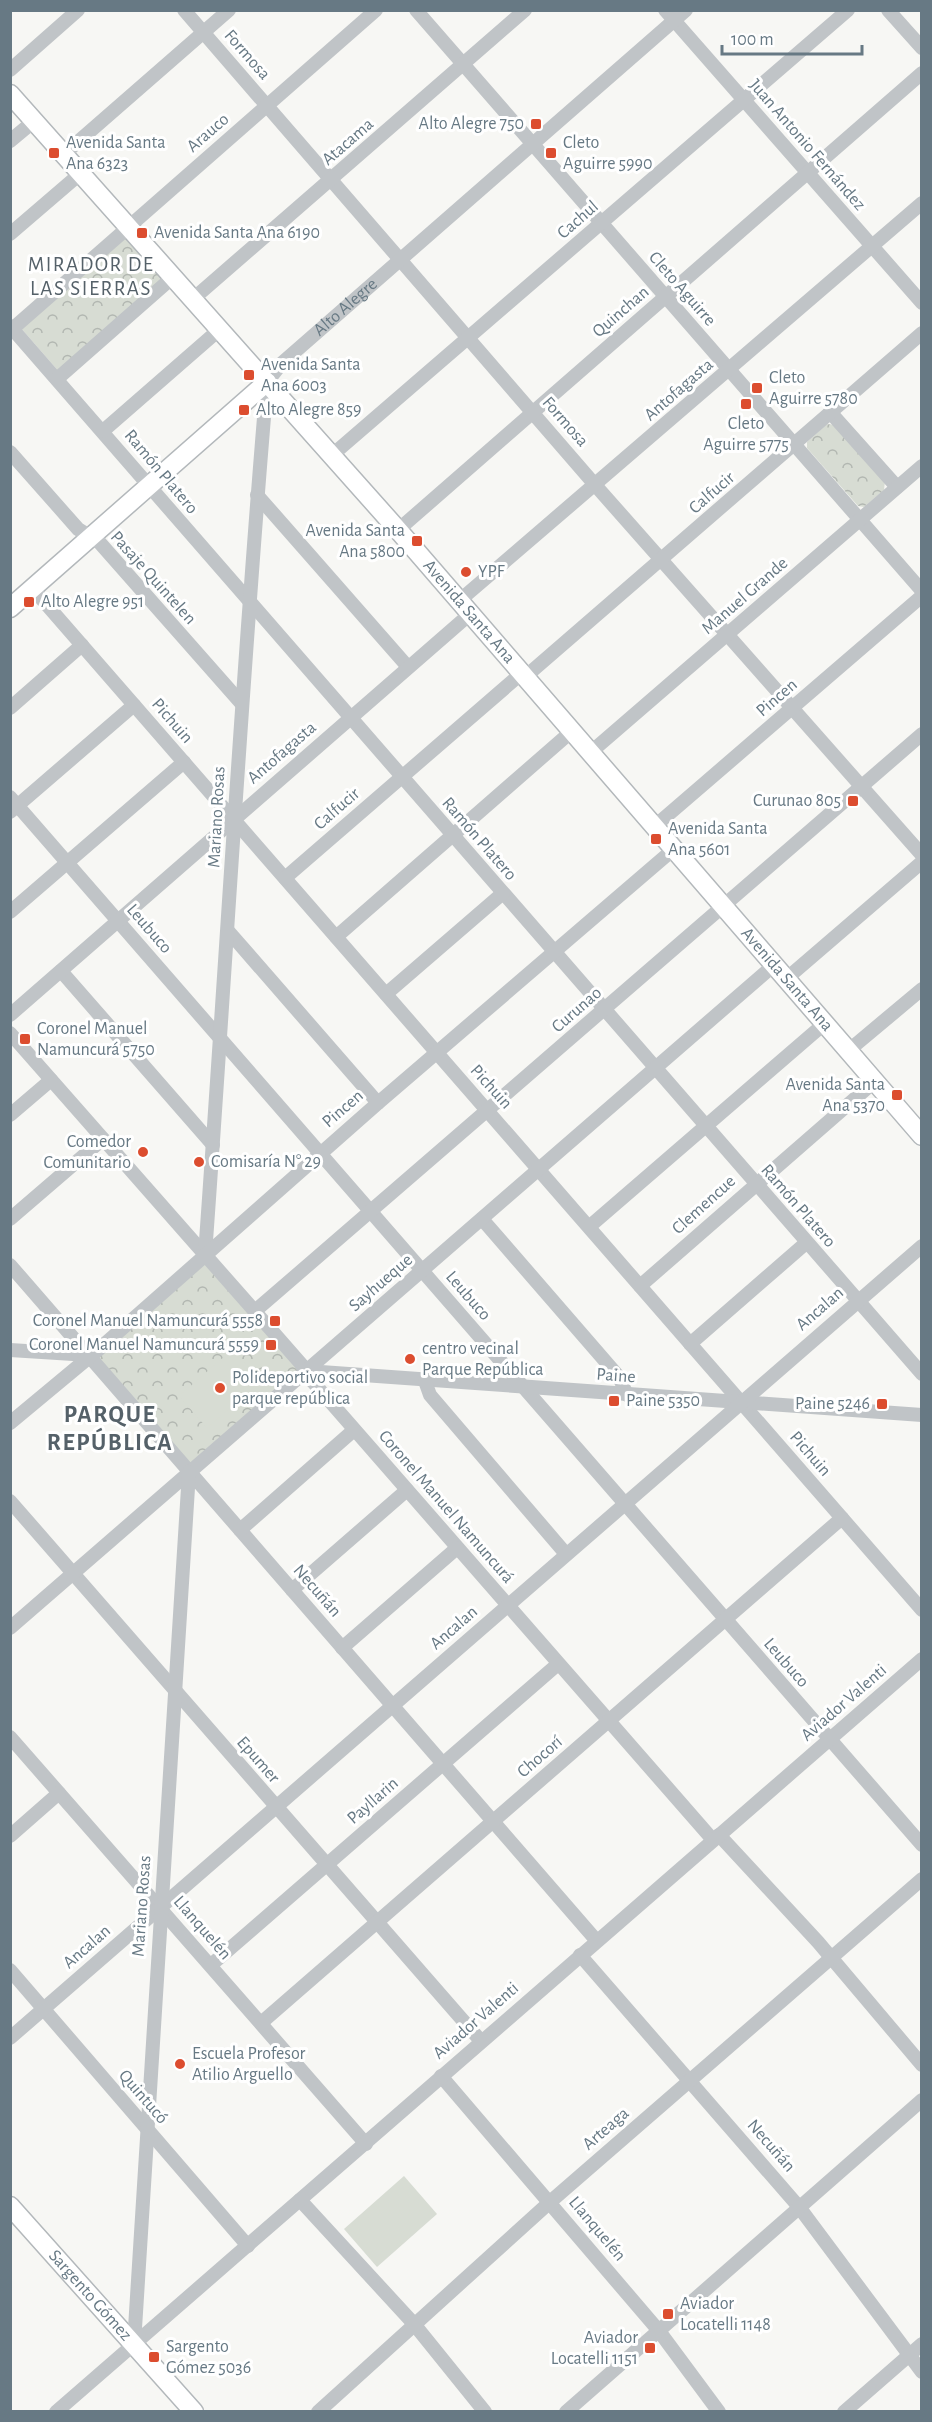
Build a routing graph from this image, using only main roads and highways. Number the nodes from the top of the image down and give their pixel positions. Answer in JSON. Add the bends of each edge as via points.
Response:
{"nodes":[{"id":1,"x":10,"y":94,"type":"edge"},
{"id":2,"x":267,"y":381,"type":"junction"},
{"id":3,"x":10,"y":608,"type":"edge"},
{"id":4,"x":919,"y":1128,"type":"edge"},
{"id":5,"x":10,"y":2206,"type":"edge"},
{"id":6,"x":194,"y":2412,"type":"edge"}],
"edges":[{"from":1,"to":2,"type":"main road","name":"Avenida Santa Ana"},
{"from":2,"to":3,"type":"main road","name":"Alto Alegre"},
{"from":2,"to":4,"type":"main road","name":"Avenida Santa Ana","via":[[874,1082]]},
{"from":5,"to":6,"type":"main road","name":"Sargento Gómez"}]}
